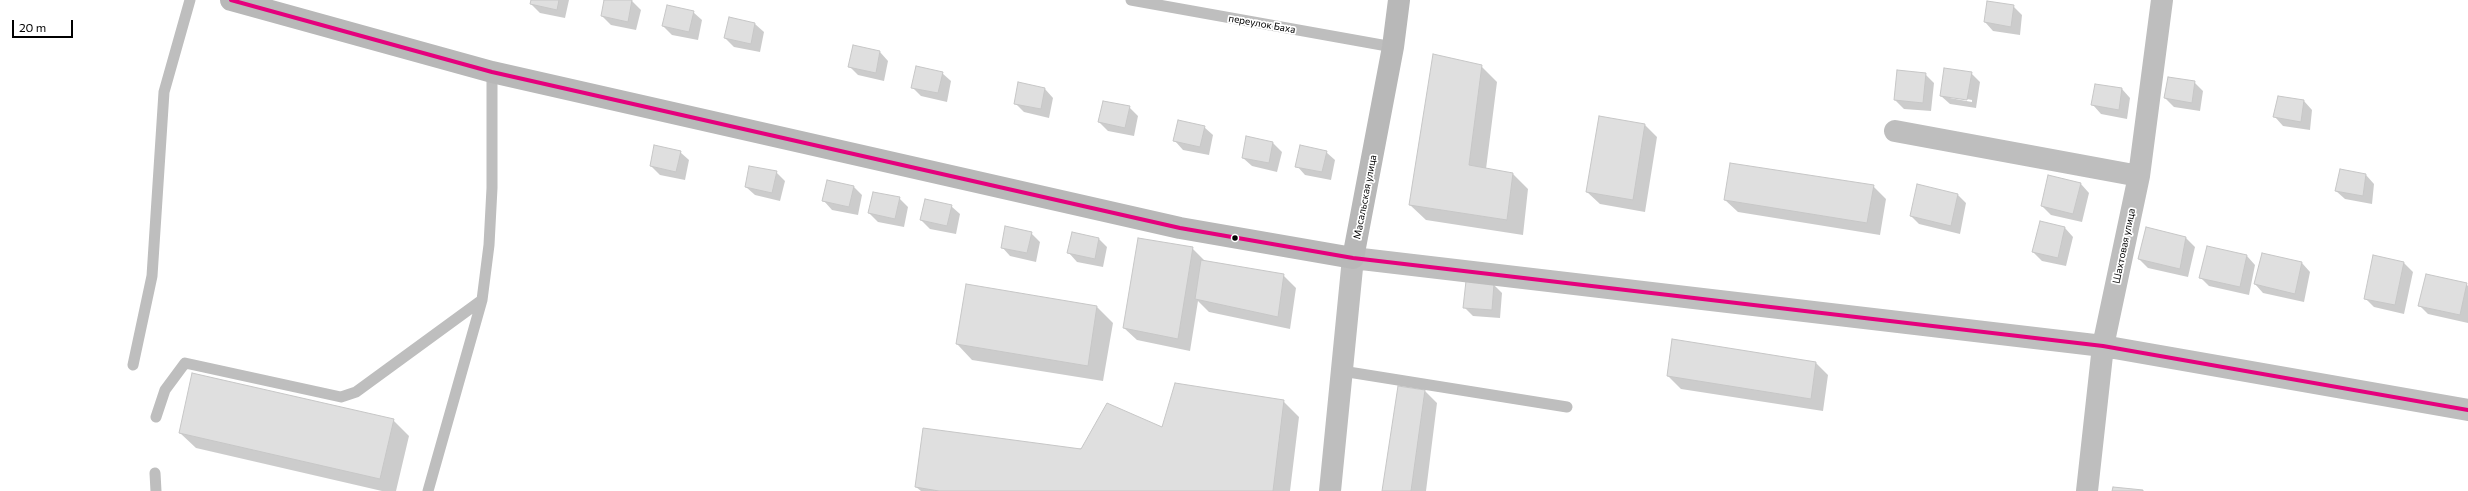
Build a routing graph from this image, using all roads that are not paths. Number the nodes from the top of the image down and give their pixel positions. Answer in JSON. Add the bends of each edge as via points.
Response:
{"nodes":[{"id":1,"x":190,"y":0,"type":"edge"},
{"id":2,"x":231,"y":0,"type":"edge"},
{"id":3,"x":1131,"y":0,"type":"edge"},
{"id":4,"x":1399,"y":0,"type":"edge"},
{"id":5,"x":2162,"y":0,"type":"edge"},
{"id":6,"x":1392,"y":47,"type":"junction"},
{"id":7,"x":492,"y":72,"type":"junction"},
{"id":8,"x":1895,"y":131,"type":"dead end"},
{"id":9,"x":2139,"y":176,"type":"junction"},
{"id":10,"x":1353,"y":258,"type":"junction"},
{"id":11,"x":482,"y":300,"type":"junction"},
{"id":12,"x":2103,"y":346,"type":"junction"},
{"id":13,"x":133,"y":365,"type":"dead end"},
{"id":14,"x":1342,"y":371,"type":"junction"},
{"id":15,"x":1566,"y":407,"type":"dead end"},
{"id":16,"x":2468,"y":410,"type":"edge"},
{"id":17,"x":156,"y":417,"type":"dead end"},
{"id":18,"x":155,"y":473,"type":"dead end"},
{"id":19,"x":156,"y":491,"type":"edge"},
{"id":20,"x":428,"y":491,"type":"edge"},
{"id":21,"x":1330,"y":491,"type":"edge"},
{"id":22,"x":2087,"y":491,"type":"edge"}],
"edges":[{"from":1,"to":13,"type":"lane","via":[[164,92],[152,276]]},
{"from":2,"to":7,"type":"street"},
{"from":3,"to":6,"type":"lane","name":"переулок Баха"},
{"from":4,"to":6,"type":"street","name":"Масальская улица"},
{"from":5,"to":9,"type":"street","name":"Шахтовая улица"},
{"from":6,"to":10,"type":"street","name":"Масальская улица"},
{"from":7,"to":10,"type":"street","via":[[1180,228]]},
{"from":7,"to":11,"type":"lane","via":[[492,188],[489,245]]},
{"from":8,"to":9,"type":"street"},
{"from":9,"to":12,"type":"street","name":"Шахтовая улица"},
{"from":10,"to":12,"type":"street"},
{"from":10,"to":14,"type":"street","name":"Масальская улица"},
{"from":11,"to":17,"type":"lane","via":[[356,392],[341,397],[185,363],[166,390]]},
{"from":11,"to":20,"type":"lane"},
{"from":12,"to":16,"type":"street"},
{"from":12,"to":22,"type":"street","name":"Шахтовая улица"},
{"from":14,"to":15,"type":"lane"},
{"from":14,"to":21,"type":"street","name":"Масальская улица"},
{"from":18,"to":19,"type":"lane"}]}
